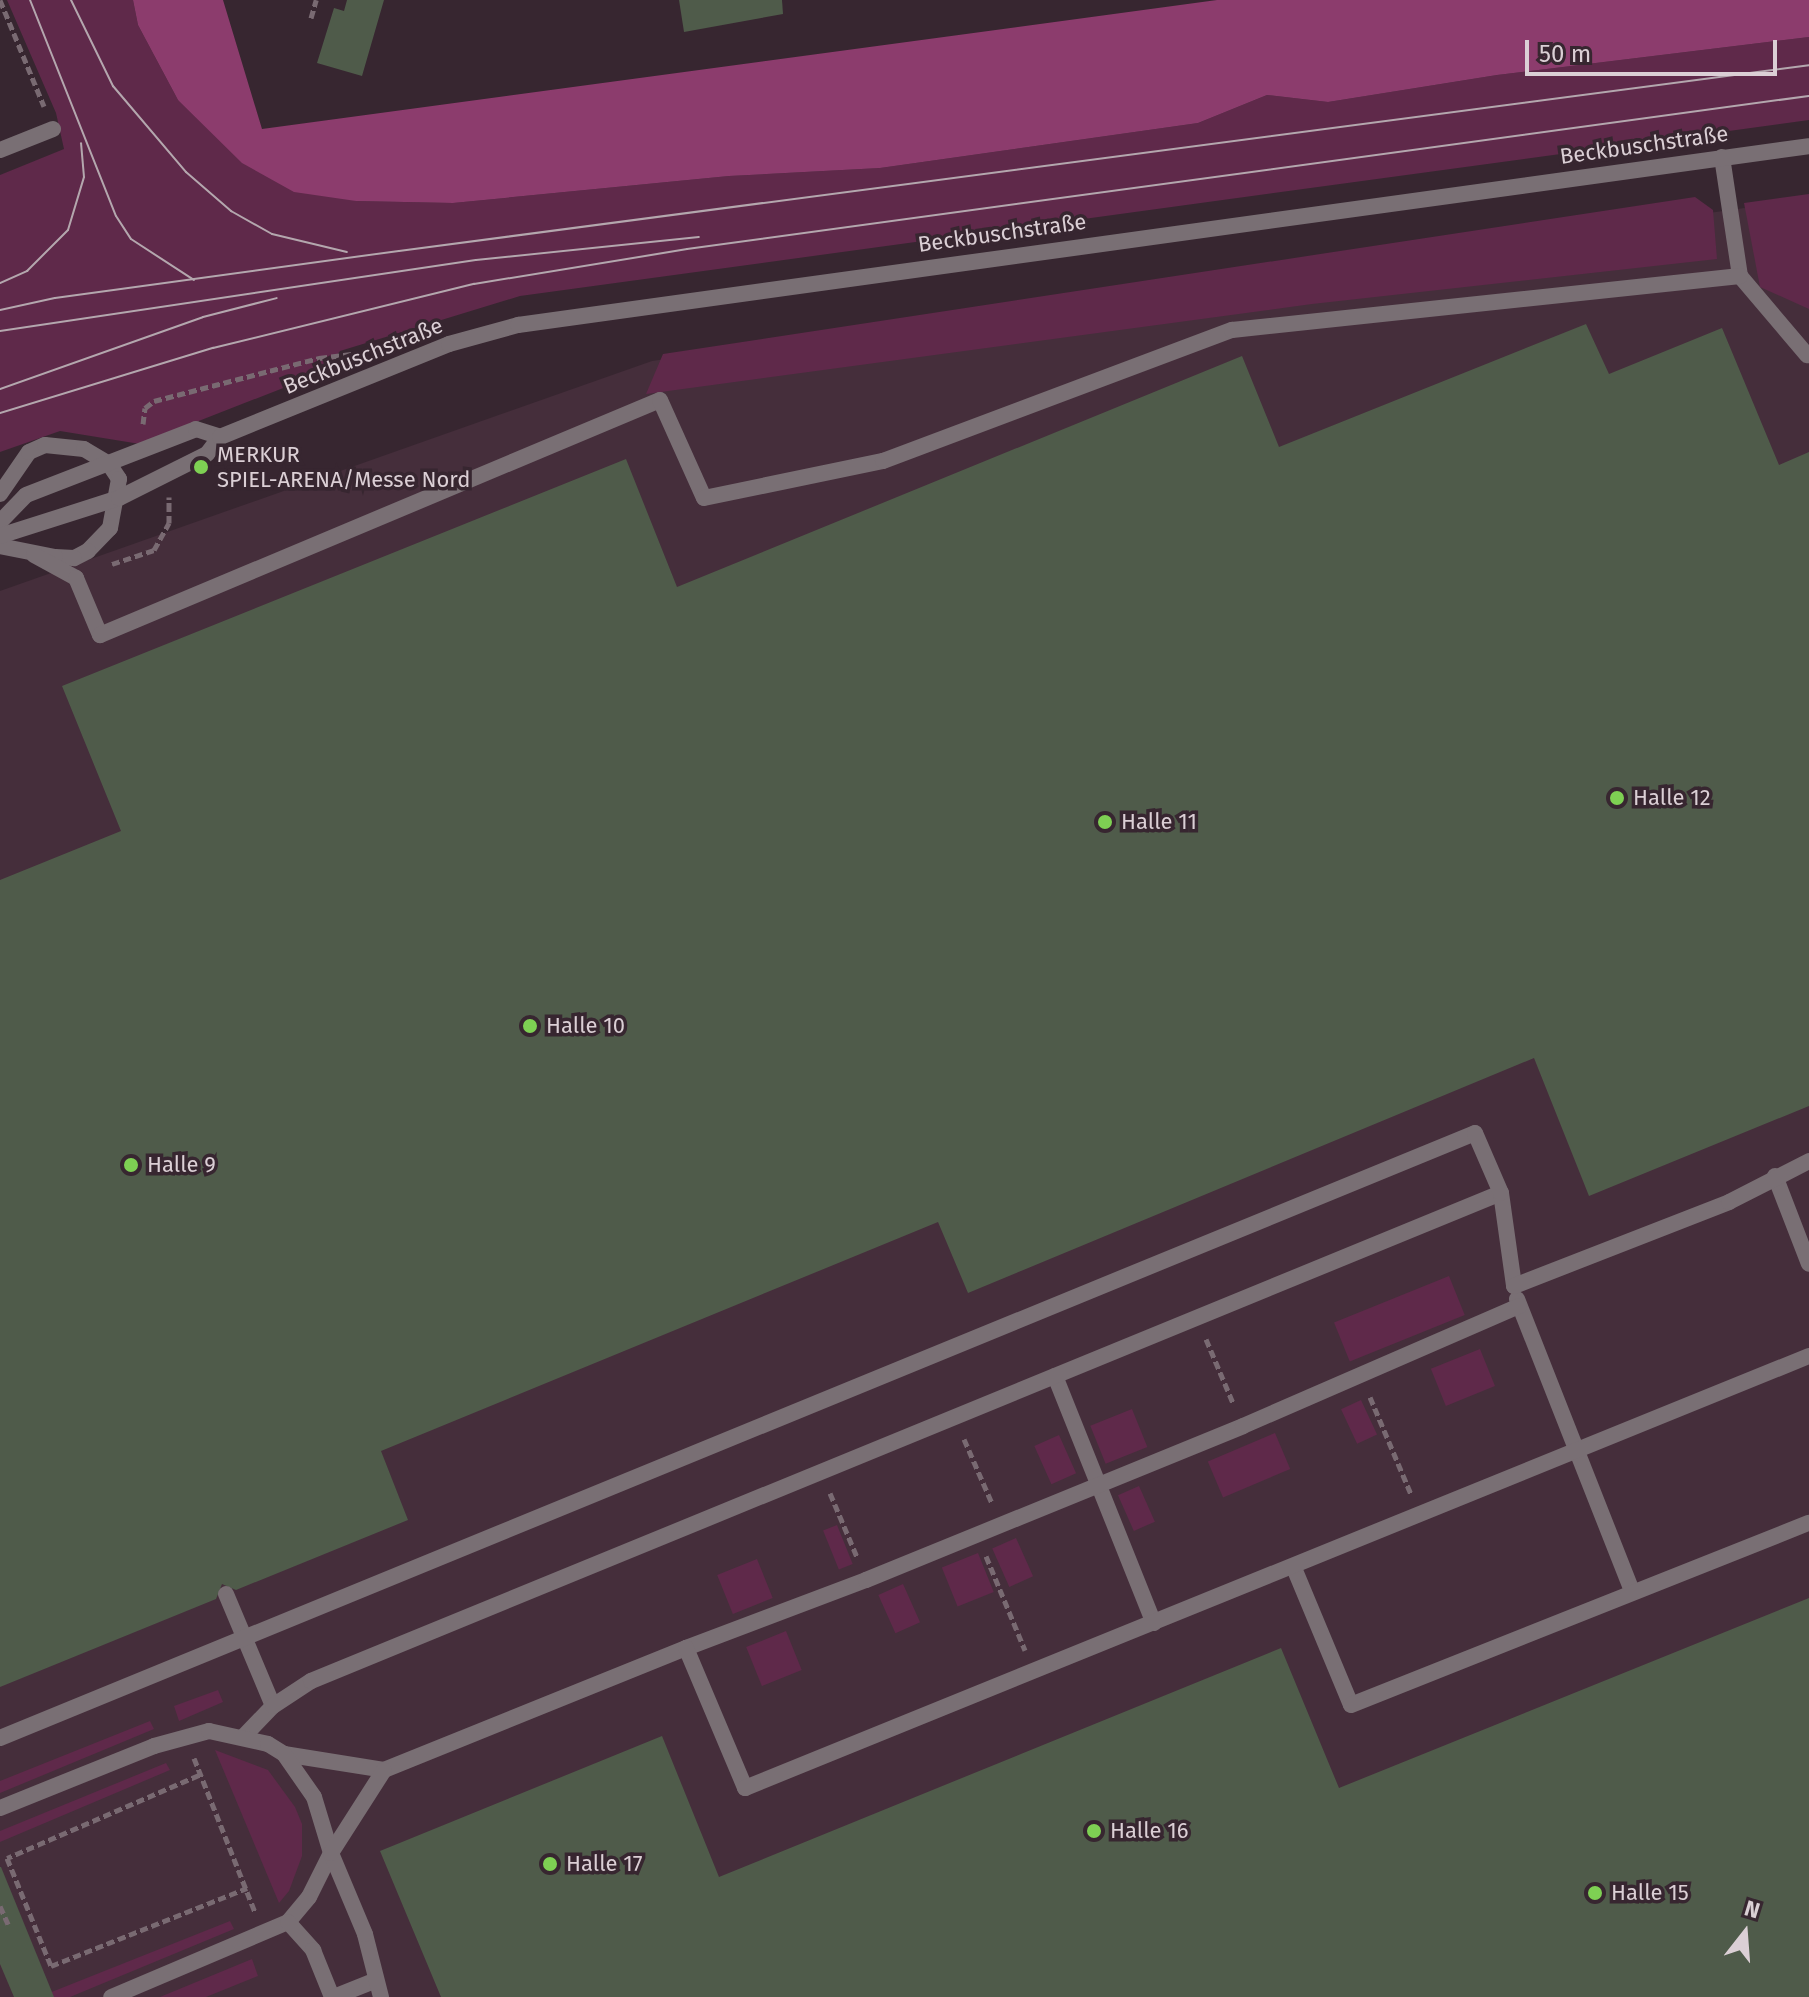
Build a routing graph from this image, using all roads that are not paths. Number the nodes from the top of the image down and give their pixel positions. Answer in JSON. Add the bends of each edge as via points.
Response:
{"nodes":[{"id":1,"x":53,"y":129,"type":"road end"},
{"id":2,"x":1809,"y":146,"type":"edge"},
{"id":3,"x":0,"y":150,"type":"edge"},
{"id":4,"x":1722,"y":157,"type":"junction"},
{"id":5,"x":1740,"y":276,"type":"junction"},
{"id":6,"x":1808,"y":356,"type":"edge"},
{"id":7,"x":220,"y":437,"type":"junction"},
{"id":8,"x":0,"y":461,"type":"edge"},
{"id":9,"x":20,"y":462,"type":"junction"},
{"id":10,"x":109,"y":464,"type":"junction"},
{"id":11,"x":0,"y":494,"type":"edge"},
{"id":12,"x":119,"y":498,"type":"junction"},
{"id":13,"x":0,"y":522,"type":"edge"},
{"id":14,"x":0,"y":536,"type":"edge"},
{"id":15,"x":0,"y":546,"type":"edge"},
{"id":16,"x":34,"y":555,"type":"junction"},
{"id":17,"x":1809,"y":1161,"type":"edge"},
{"id":18,"x":1775,"y":1176,"type":"junction"},
{"id":19,"x":1501,"y":1193,"type":"junction"},
{"id":20,"x":1809,"y":1264,"type":"edge"},
{"id":21,"x":1514,"y":1286,"type":"junction"},
{"id":22,"x":1519,"y":1306,"type":"junction"},
{"id":23,"x":1809,"y":1356,"type":"edge"},
{"id":24,"x":1055,"y":1376,"type":"junction"},
{"id":25,"x":1575,"y":1451,"type":"junction"},
{"id":26,"x":1095,"y":1484,"type":"junction"},
{"id":27,"x":1809,"y":1523,"type":"edge"},
{"id":28,"x":1294,"y":1568,"type":"junction"},
{"id":29,"x":1632,"y":1591,"type":"junction"},
{"id":30,"x":226,"y":1594,"type":"dead end"},
{"id":31,"x":1154,"y":1623,"type":"junction"},
{"id":32,"x":245,"y":1638,"type":"junction"},
{"id":33,"x":686,"y":1648,"type":"junction"},
{"id":34,"x":273,"y":1706,"type":"junction"},
{"id":35,"x":244,"y":1736,"type":"junction"},
{"id":36,"x":0,"y":1738,"type":"edge"},
{"id":37,"x":284,"y":1754,"type":"junction"},
{"id":38,"x":384,"y":1770,"type":"junction"},
{"id":39,"x":0,"y":1808,"type":"edge"},
{"id":40,"x":331,"y":1853,"type":"junction"},
{"id":41,"x":288,"y":1922,"type":"junction"},
{"id":42,"x":377,"y":1989,"type":"edge"},
{"id":43,"x":111,"y":1997,"type":"edge"},
{"id":44,"x":333,"y":1997,"type":"edge"}],
"edges":[{"from":1,"to":3,"type":"lane"},
{"from":2,"to":4,"type":"lane","name":"Beckbuschstraße"},
{"from":4,"to":5,"type":"lane"},
{"from":4,"to":7,"type":"lane","name":"Beckbuschstraße","via":[[518,325],[449,344]]},
{"from":5,"to":6,"type":"lane"},
{"from":5,"to":16,"type":"lane","via":[[1232,330],[883,461],[704,498],[660,400],[100,635],[76,578]]},
{"from":7,"to":10,"type":"lane","name":"Beckbuschstraße","via":[[196,429]]},
{"from":7,"to":12,"type":"lane","name":"Beckbuschstraße","via":[[207,454]]},
{"from":8,"to":9,"type":"lane"},
{"from":9,"to":10,"type":"lane","via":[[45,445],[84,449]]},
{"from":9,"to":11,"type":"lane"},
{"from":10,"to":12,"type":"lane","via":[[119,479]]},
{"from":10,"to":13,"type":"lane","name":"Beckbuschstraße","via":[[26,495]]},
{"from":12,"to":14,"type":"lane","name":"Beckbuschstraße"},
{"from":12,"to":16,"type":"lane","via":[[110,528],[88,551],[74,558]]},
{"from":15,"to":16,"type":"lane"},
{"from":17,"to":18,"type":"lane"},
{"from":18,"to":20,"type":"lane"},
{"from":18,"to":21,"type":"lane","via":[[1729,1202]]},
{"from":19,"to":21,"type":"lane"},
{"from":19,"to":24,"type":"lane"},
{"from":19,"to":32,"type":"lane","via":[[1475,1133]]},
{"from":21,"to":22,"type":"lane"},
{"from":22,"to":25,"type":"lane"},
{"from":22,"to":26,"type":"lane","via":[[1361,1377]]},
{"from":23,"to":25,"type":"lane"},
{"from":24,"to":26,"type":"lane"},
{"from":24,"to":34,"type":"lane","via":[[323,1676]]},
{"from":25,"to":28,"type":"lane"},
{"from":25,"to":29,"type":"lane"},
{"from":26,"to":31,"type":"lane"},
{"from":26,"to":33,"type":"lane"},
{"from":27,"to":29,"type":"lane"},
{"from":28,"to":29,"type":"lane","via":[[1351,1705]]},
{"from":28,"to":31,"type":"lane"},
{"from":30,"to":32,"type":"lane"},
{"from":31,"to":33,"type":"lane","via":[[745,1788]]},
{"from":32,"to":34,"type":"lane"},
{"from":32,"to":36,"type":"lane"},
{"from":33,"to":38,"type":"lane"},
{"from":34,"to":35,"type":"lane"},
{"from":35,"to":37,"type":"lane"},
{"from":35,"to":39,"type":"lane","via":[[187,1734]]},
{"from":37,"to":38,"type":"lane"},
{"from":37,"to":40,"type":"lane","via":[[314,1797]]},
{"from":38,"to":40,"type":"lane"},
{"from":40,"to":41,"type":"lane","via":[[309,1897]]},
{"from":40,"to":42,"type":"lane","via":[[365,1934]]},
{"from":41,"to":43,"type":"lane"},
{"from":41,"to":44,"type":"lane","via":[[313,1950]]},
{"from":42,"to":44,"type":"lane"}]}
